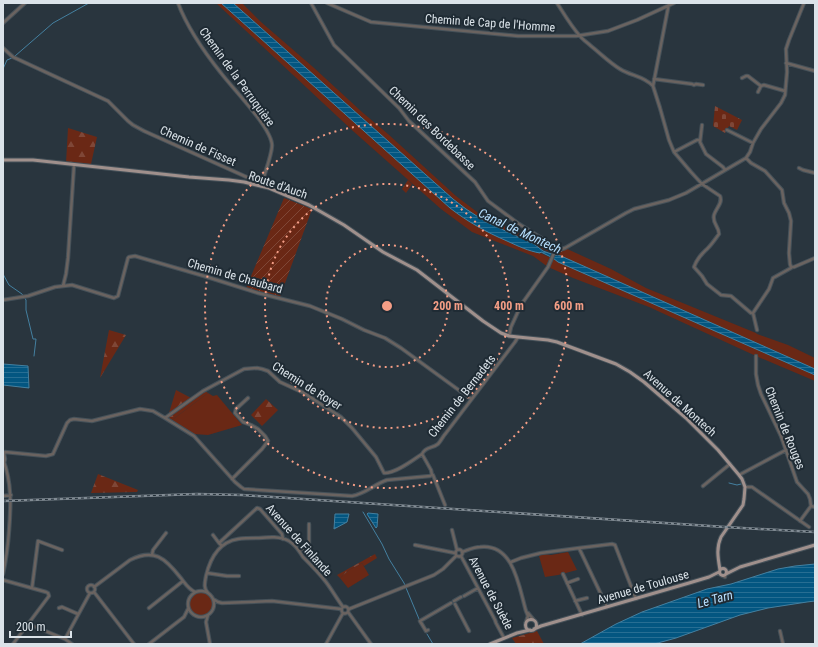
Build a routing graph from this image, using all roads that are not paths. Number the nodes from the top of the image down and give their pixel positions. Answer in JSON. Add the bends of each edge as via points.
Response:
{"nodes":[{"id":1,"x":25,"y":3,"type":"edge"},
{"id":2,"x":178,"y":3,"type":"edge"},
{"id":3,"x":311,"y":3,"type":"edge"},
{"id":4,"x":327,"y":3,"type":"edge"},
{"id":5,"x":557,"y":3,"type":"edge"},
{"id":6,"x":674,"y":3,"type":"edge"},
{"id":7,"x":804,"y":3,"type":"edge"},
{"id":8,"x":669,"y":4,"type":"edge"},
{"id":9,"x":3,"y":23,"type":"edge"},
{"id":10,"x":580,"y":36,"type":"junction"},
{"id":11,"x":3,"y":48,"type":"edge"},
{"id":12,"x":786,"y":63,"type":"junction"},
{"id":13,"x":815,"y":70,"type":"edge"},
{"id":14,"x":742,"y":78,"type":"dead end"},
{"id":15,"x":654,"y":80,"type":"junction"},
{"id":16,"x":703,"y":85,"type":"dead end"},
{"id":17,"x":653,"y":86,"type":"junction"},
{"id":18,"x":761,"y":86,"type":"junction"},
{"id":19,"x":785,"y":91,"type":"junction"},
{"id":20,"x":758,"y":92,"type":"dead end"},
{"id":21,"x":702,"y":125,"type":"dead end"},
{"id":22,"x":727,"y":130,"type":"dead end"},
{"id":23,"x":700,"y":140,"type":"junction"},
{"id":24,"x":753,"y":143,"type":"junction"},
{"id":25,"x":674,"y":152,"type":"junction"},
{"id":26,"x":746,"y":158,"type":"junction"},
{"id":27,"x":3,"y":160,"type":"edge"},
{"id":28,"x":74,"y":165,"type":"junction"},
{"id":29,"x":799,"y":168,"type":"dead end"},
{"id":30,"x":725,"y":170,"type":"junction"},
{"id":31,"x":815,"y":174,"type":"edge"},
{"id":32,"x":255,"y":184,"type":"junction"},
{"id":33,"x":702,"y":184,"type":"junction"},
{"id":34,"x":261,"y":186,"type":"junction"},
{"id":35,"x":555,"y":252,"type":"junction"},
{"id":36,"x":815,"y":258,"type":"edge"},
{"id":37,"x":791,"y":267,"type":"junction"},
{"id":38,"x":63,"y":286,"type":"junction"},
{"id":39,"x":3,"y":300,"type":"edge"},
{"id":40,"x":753,"y":313,"type":"junction"},
{"id":41,"x":757,"y":330,"type":"dead end"},
{"id":42,"x":509,"y":336,"type":"junction"},
{"id":43,"x":518,"y":337,"type":"junction"},
{"id":44,"x":756,"y":356,"type":"dead end"},
{"id":45,"x":248,"y":398,"type":"dead end"},
{"id":46,"x":472,"y":399,"type":"junction"},
{"id":47,"x":165,"y":418,"type":"junction"},
{"id":48,"x":786,"y":450,"type":"junction"},
{"id":49,"x":422,"y":454,"type":"junction"},
{"id":50,"x":3,"y":459,"type":"edge"},
{"id":51,"x":4,"y":463,"type":"junction"},
{"id":52,"x":730,"y":464,"type":"junction"},
{"id":53,"x":432,"y":475,"type":"junction"},
{"id":54,"x":739,"y":475,"type":"junction"},
{"id":55,"x":232,"y":479,"type":"junction"},
{"id":56,"x":703,"y":486,"type":"dead end"},
{"id":57,"x":745,"y":487,"type":"junction"},
{"id":58,"x":10,"y":495,"type":"junction"},
{"id":59,"x":3,"y":496,"type":"edge"},
{"id":60,"x":445,"y":505,"type":"dead end"},
{"id":61,"x":811,"y":506,"type":"junction"},
{"id":62,"x":815,"y":507,"type":"edge"},
{"id":63,"x":800,"y":521,"type":"junction"},
{"id":64,"x":309,"y":524,"type":"dead end"},
{"id":65,"x":809,"y":527,"type":"dead end"},
{"id":66,"x":452,"y":530,"type":"dead end"},
{"id":67,"x":166,"y":533,"type":"dead end"},
{"id":68,"x":213,"y":535,"type":"dead end"},
{"id":69,"x":283,"y":539,"type":"junction"},
{"id":70,"x":219,"y":543,"type":"junction"},
{"id":71,"x":415,"y":545,"type":"dead end"},
{"id":72,"x":815,"y":545,"type":"edge"},
{"id":73,"x":222,"y":546,"type":"junction"},
{"id":74,"x":578,"y":548,"type":"junction"},
{"id":75,"x":62,"y":550,"type":"dead end"},
{"id":76,"x":299,"y":551,"type":"junction"},
{"id":77,"x":462,"y":552,"type":"junction"},
{"id":78,"x":456,"y":553,"type":"junction"},
{"id":79,"x":152,"y":555,"type":"junction"},
{"id":80,"x":461,"y":556,"type":"junction"},
{"id":81,"x":510,"y":562,"type":"junction"},
{"id":82,"x":723,"y":572,"type":"junction"},
{"id":83,"x":207,"y":573,"type":"junction"},
{"id":84,"x":3,"y":574,"type":"edge"},
{"id":85,"x":563,"y":574,"type":"dead end"},
{"id":86,"x":239,"y":576,"type":"dead end"},
{"id":87,"x":578,"y":579,"type":"dead end"},
{"id":88,"x":3,"y":580,"type":"edge"},
{"id":89,"x":183,"y":581,"type":"junction"},
{"id":90,"x":567,"y":583,"type":"junction"},
{"id":91,"x":205,"y":584,"type":"junction"},
{"id":92,"x":94,"y":587,"type":"junction"},
{"id":93,"x":32,"y":588,"type":"junction"},
{"id":94,"x":188,"y":588,"type":"junction"},
{"id":95,"x":478,"y":588,"type":"junction"},
{"id":96,"x":199,"y":591,"type":"junction"},
{"id":97,"x":94,"y":592,"type":"junction"},
{"id":98,"x":195,"y":592,"type":"junction"},
{"id":99,"x":90,"y":593,"type":"junction"},
{"id":100,"x":208,"y":593,"type":"junction"},
{"id":101,"x":190,"y":597,"type":"junction"},
{"id":102,"x":587,"y":598,"type":"dead end"},
{"id":103,"x":636,"y":599,"type":"junction"},
{"id":104,"x":213,"y":600,"type":"junction"},
{"id":105,"x":575,"y":601,"type":"junction"},
{"id":106,"x":222,"y":603,"type":"junction"},
{"id":107,"x":454,"y":603,"type":"junction"},
{"id":108,"x":214,"y":607,"type":"junction"},
{"id":109,"x":607,"y":607,"type":"junction"},
{"id":110,"x":59,"y":608,"type":"dead end"},
{"id":111,"x":149,"y":608,"type":"dead end"},
{"id":112,"x":342,"y":608,"type":"junction"},
{"id":113,"x":188,"y":609,"type":"junction"},
{"id":114,"x":348,"y":610,"type":"junction"},
{"id":115,"x":526,"y":611,"type":"junction"},
{"id":116,"x":343,"y":613,"type":"junction"},
{"id":117,"x":78,"y":614,"type":"junction"},
{"id":118,"x":192,"y":614,"type":"junction"},
{"id":119,"x":208,"y":615,"type":"junction"},
{"id":120,"x":582,"y":615,"type":"junction"},
{"id":121,"x":184,"y":617,"type":"junction"},
{"id":122,"x":199,"y":617,"type":"junction"},
{"id":123,"x":534,"y":620,"type":"junction"},
{"id":124,"x":526,"y":623,"type":"junction"},
{"id":125,"x":28,"y":624,"type":"junction"},
{"id":126,"x":206,"y":625,"type":"junction"},
{"id":127,"x":547,"y":625,"type":"junction"},
{"id":128,"x":534,"y":629,"type":"junction"},
{"id":129,"x":428,"y":630,"type":"dead end"},
{"id":130,"x":530,"y":630,"type":"junction"},
{"id":131,"x":469,"y":631,"type":"dead end"},
{"id":132,"x":780,"y":631,"type":"dead end"},
{"id":133,"x":517,"y":633,"type":"junction"},
{"id":134,"x":504,"y":638,"type":"junction"},
{"id":135,"x":65,"y":639,"type":"junction"},
{"id":136,"x":13,"y":644,"type":"edge"},
{"id":137,"x":72,"y":644,"type":"edge"},
{"id":138,"x":134,"y":644,"type":"edge"},
{"id":139,"x":149,"y":644,"type":"edge"},
{"id":140,"x":210,"y":644,"type":"edge"},
{"id":141,"x":326,"y":644,"type":"edge"},
{"id":142,"x":371,"y":644,"type":"edge"},
{"id":143,"x":490,"y":644,"type":"edge"},
{"id":144,"x":783,"y":644,"type":"edge"}],
"edges":[{"from":1,"to":9,"type":"street"},
{"from":2,"to":34,"type":"street","name":"Chemin de la Perruquière","via":[[182,15],[212,62],[255,114],[271,139],[271,151]]},
{"from":3,"to":35,"type":"street","name":"Chemin des Bordebasse","via":[[334,45],[474,182],[488,201],[549,242]]},
{"from":4,"to":10,"type":"street","name":"Chemin de Cap de l'Homme","via":[[371,22],[518,36]]},
{"from":5,"to":10,"type":"street"},
{"from":6,"to":8,"type":"street","name":"Chemin de Cap de l'Homme"},
{"from":7,"to":12,"type":"street","via":[[788,40]]},
{"from":8,"to":10,"type":"street","name":"Chemin de Cap de l'Homme","via":[[608,31]]},
{"from":8,"to":15,"type":"street"},
{"from":10,"to":17,"type":"street","via":[[617,67]]},
{"from":11,"to":32,"type":"street","name":"Chemin de Fisset","via":[[14,57],[108,101],[133,125],[144,131],[251,179]]},
{"from":12,"to":13,"type":"street"},
{"from":12,"to":19,"type":"street"},
{"from":14,"to":18,"type":"street","via":[[748,76]]},
{"from":15,"to":16,"type":"street"},
{"from":15,"to":17,"type":"street"},
{"from":17,"to":25,"type":"street"},
{"from":18,"to":19,"type":"street"},
{"from":18,"to":20,"type":"street"},
{"from":19,"to":24,"type":"street","via":[[781,103]]},
{"from":21,"to":23,"type":"street"},
{"from":22,"to":24,"type":"street"},
{"from":23,"to":25,"type":"street"},
{"from":23,"to":30,"type":"street","via":[[706,154]]},
{"from":24,"to":26,"type":"street"},
{"from":25,"to":33,"type":"street"},
{"from":26,"to":30,"type":"street"},
{"from":26,"to":37,"type":"street","via":[[765,171],[782,190],[791,221]]},
{"from":27,"to":28,"type":"main road","name":"Route d'Auch","via":[[33,160]]},
{"from":28,"to":32,"type":"main road","name":"Route d'Auch"},
{"from":28,"to":38,"type":"street","via":[[68,258]]},
{"from":29,"to":31,"type":"street"},
{"from":30,"to":33,"type":"street"},
{"from":32,"to":34,"type":"main road","name":"Route d'Auch"},
{"from":33,"to":35,"type":"street","via":[[669,200],[634,209]]},
{"from":33,"to":40,"type":"street","via":[[721,198],[714,217],[718,234],[700,255],[694,267],[707,284],[721,295],[731,296]]},
{"from":34,"to":42,"type":"main road","name":"Route d'Auch","via":[[309,204],[324,213],[382,252],[421,273],[483,321]]},
{"from":35,"to":42,"type":"street","via":[[548,267],[521,305]]},
{"from":36,"to":37,"type":"street"},
{"from":37,"to":40,"type":"street","via":[[773,278]]},
{"from":38,"to":39,"type":"street","name":"Chemin de Chaubard"},
{"from":38,"to":46,"type":"street","name":"Chemin de Chaubard","via":[[72,285],[114,298],[118,296],[128,258],[135,256],[310,306],[342,318],[385,338]]},
{"from":40,"to":41,"type":"street"},
{"from":42,"to":43,"type":"main road","name":"Avenue de Montech"},
{"from":43,"to":46,"type":"street","name":"Chemin de Bernadets"},
{"from":43,"to":52,"type":"main road","name":"Avenue de Montech","via":[[557,342],[616,364],[630,372],[686,418]]},
{"from":44,"to":48,"type":"street","name":"Chemin de Rouges","via":[[758,385]]},
{"from":45,"to":55,"type":"street","via":[[235,413],[243,422],[258,429],[268,441]]},
{"from":46,"to":49,"type":"street","name":"Chemin de Bernadets","via":[[440,441]]},
{"from":47,"to":49,"type":"street","name":"Chemin de Royer","via":[[203,391],[244,369],[262,369],[341,417],[376,457],[384,472],[408,464]]},
{"from":47,"to":51,"type":"street","via":[[153,411],[140,409],[92,421],[70,420],[53,454],[46,456],[5,452]]},
{"from":47,"to":55,"type":"street","via":[[194,436]]},
{"from":48,"to":54,"type":"street"},
{"from":48,"to":61,"type":"street","name":"Chemin de Rouges","via":[[797,482],[808,494]]},
{"from":49,"to":53,"type":"street"},
{"from":50,"to":51,"type":"street"},
{"from":51,"to":58,"type":"street"},
{"from":52,"to":54,"type":"main road","name":"Avenue de Montech"},
{"from":52,"to":56,"type":"street"},
{"from":53,"to":55,"type":"street","via":[[387,480],[351,496],[245,489]]},
{"from":53,"to":60,"type":"street"},
{"from":54,"to":57,"type":"main road","name":"Avenue de Montech"},
{"from":57,"to":63,"type":"street","via":[[752,487]]},
{"from":57,"to":82,"type":"main road","via":[[743,505],[719,541],[718,560]]},
{"from":58,"to":59,"type":"street"},
{"from":58,"to":84,"type":"street","via":[[8,547]]},
{"from":61,"to":62,"type":"street"},
{"from":61,"to":63,"type":"street"},
{"from":63,"to":65,"type":"street"},
{"from":64,"to":76,"type":"street","via":[[309,543]]},
{"from":66,"to":78,"type":"street"},
{"from":67,"to":79,"type":"street"},
{"from":68,"to":70,"type":"street"},
{"from":69,"to":70,"type":"street","name":"Avenue de Finlande","via":[[282,534],[257,508]]},
{"from":69,"to":73,"type":"street","via":[[237,539]]},
{"from":69,"to":76,"type":"street","name":"Avenue de Finlande","via":[[292,543]]},
{"from":70,"to":73,"type":"street"},
{"from":71,"to":78,"type":"street"},
{"from":72,"to":82,"type":"main road","name":"Avenue de Toulouse"},
{"from":73,"to":83,"type":"street","via":[[212,557]]},
{"from":74,"to":81,"type":"street","via":[[541,553]]},
{"from":74,"to":103,"type":"street","via":[[615,545]]},
{"from":74,"to":109,"type":"street"},
{"from":75,"to":93,"type":"street","via":[[38,541]]},
{"from":76,"to":112,"type":"street","name":"Avenue de Finlande","via":[[325,582]]},
{"from":77,"to":78,"type":"street","via":[[460,550]]},
{"from":77,"to":80,"type":"street"},
{"from":77,"to":81,"type":"street","via":[[490,547],[503,554]]},
{"from":78,"to":80,"type":"street"},
{"from":78,"to":114,"type":"street","via":[[438,573]]},
{"from":79,"to":89,"type":"street","via":[[165,560]]},
{"from":79,"to":92,"type":"street","via":[[141,555],[130,560]]},
{"from":80,"to":95,"type":"street","name":"Avenue de Suède"},
{"from":81,"to":115,"type":"street"},
{"from":82,"to":103,"type":"main road","name":"Avenue de Toulouse"},
{"from":83,"to":86,"type":"street"},
{"from":83,"to":91,"type":"street"},
{"from":85,"to":90,"type":"street"},
{"from":87,"to":90,"type":"street"},
{"from":88,"to":93,"type":"street"},
{"from":89,"to":94,"type":"street"},
{"from":89,"to":111,"type":"street"},
{"from":90,"to":105,"type":"street"},
{"from":91,"to":96,"type":"street"},
{"from":91,"to":100,"type":"street"},
{"from":92,"to":97,"type":"street"},
{"from":92,"to":99,"type":"street","via":[[89,587]]},
{"from":93,"to":125,"type":"street","via":[[48,593],[49,598]]},
{"from":94,"to":98,"type":"street"},
{"from":94,"to":101,"type":"street"},
{"from":95,"to":107,"type":"street"},
{"from":95,"to":134,"type":"street","name":"Avenue de Suède"},
{"from":96,"to":98,"type":"street"},
{"from":96,"to":100,"type":"street"},
{"from":97,"to":99,"type":"street"},
{"from":97,"to":138,"type":"street"},
{"from":98,"to":101,"type":"street"},
{"from":99,"to":117,"type":"street"},
{"from":100,"to":104,"type":"street"},
{"from":101,"to":113,"type":"street"},
{"from":102,"to":105,"type":"street","name":"Avenue de Toulouse"},
{"from":103,"to":109,"type":"main road","name":"Avenue de Toulouse"},
{"from":104,"to":106,"type":"street"},
{"from":104,"to":108,"type":"street"},
{"from":105,"to":120,"type":"street"},
{"from":106,"to":108,"type":"street"},
{"from":106,"to":112,"type":"street","via":[[272,601]]},
{"from":107,"to":129,"type":"street","via":[[420,621],[426,631]]},
{"from":107,"to":131,"type":"street"},
{"from":108,"to":119,"type":"street"},
{"from":109,"to":120,"type":"main road","name":"Avenue de Toulouse"},
{"from":110,"to":117,"type":"street"},
{"from":112,"to":114,"type":"street","via":[[346,606]]},
{"from":112,"to":116,"type":"street","name":"Avenue de Finlande"},
{"from":113,"to":118,"type":"street"},
{"from":113,"to":121,"type":"street"},
{"from":114,"to":116,"type":"street","via":[[346,614]]},
{"from":114,"to":142,"type":"street"},
{"from":115,"to":123,"type":"street"},
{"from":115,"to":124,"type":"street"},
{"from":116,"to":141,"type":"street"},
{"from":117,"to":135,"type":"street"},
{"from":118,"to":121,"type":"street"},
{"from":118,"to":122,"type":"street"},
{"from":119,"to":122,"type":"street"},
{"from":119,"to":126,"type":"street"},
{"from":120,"to":127,"type":"main road","name":"Avenue de Toulouse"},
{"from":121,"to":139,"type":"street"},
{"from":122,"to":126,"type":"street"},
{"from":123,"to":124,"type":"main road","via":[[530,619]]},
{"from":123,"to":127,"type":"main road"},
{"from":123,"to":128,"type":"main road"},
{"from":124,"to":130,"type":"main road","via":[[526,628]]},
{"from":124,"to":133,"type":"main road"},
{"from":125,"to":135,"type":"street"},
{"from":125,"to":136,"type":"street"},
{"from":126,"to":140,"type":"street"},
{"from":127,"to":128,"type":"main road","name":"Avenue de Toulouse"},
{"from":128,"to":130,"type":"main road"},
{"from":130,"to":133,"type":"main road"},
{"from":132,"to":144,"type":"street"},
{"from":133,"to":134,"type":"main road"},
{"from":134,"to":143,"type":"main road"},
{"from":135,"to":137,"type":"street"}]}
